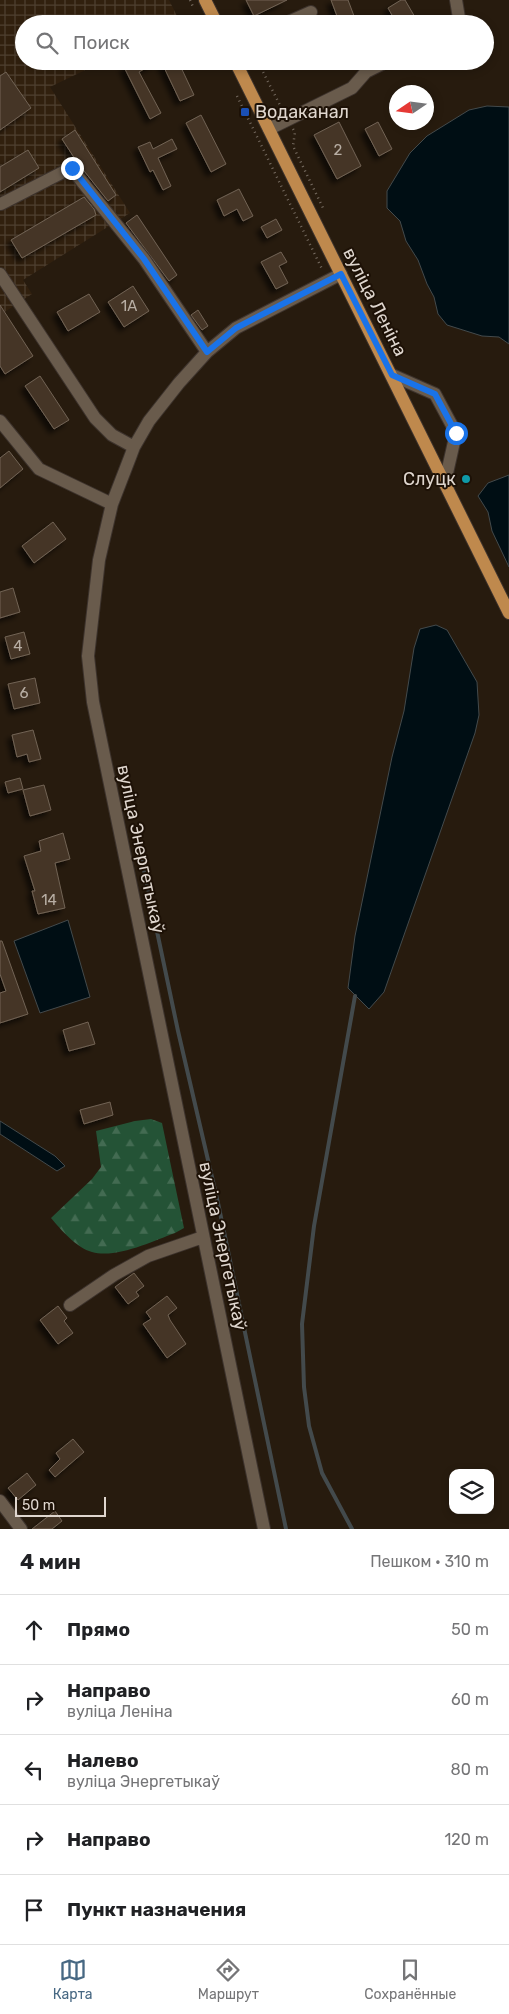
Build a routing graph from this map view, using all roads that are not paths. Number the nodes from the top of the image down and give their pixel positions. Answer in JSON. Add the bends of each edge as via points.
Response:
{"nodes":[{"id":1,"x":205,"y":0,"type":"edge"},
{"id":2,"x":456,"y":0,"type":"edge"},
{"id":3,"x":311,"y":12,"type":"dead end"},
{"id":4,"x":212,"y":15,"type":"edge"},
{"id":5,"x":304,"y":15,"type":"edge"},
{"id":6,"x":458,"y":15,"type":"edge"},
{"id":7,"x":240,"y":70,"type":"edge"},
{"id":8,"x":370,"y":70,"type":"edge"},
{"id":9,"x":269,"y":129,"type":"junction"},
{"id":10,"x":1,"y":204,"type":"edge"},
{"id":11,"x":0,"y":274,"type":"edge"},
{"id":12,"x":341,"y":274,"type":"junction"},
{"id":13,"x":207,"y":352,"type":"junction"},
{"id":14,"x":392,"y":375,"type":"junction"},
{"id":15,"x":0,"y":421,"type":"edge"},
{"id":16,"x":134,"y":447,"type":"junction"},
{"id":17,"x":444,"y":482,"type":"junction"},
{"id":18,"x":112,"y":504,"type":"junction"},
{"id":19,"x":509,"y":613,"type":"edge"},
{"id":20,"x":203,"y":1238,"type":"junction"},
{"id":21,"x":70,"y":1305,"type":"dead end"},
{"id":22,"x":0,"y":1501,"type":"edge"},
{"id":23,"x":21,"y":1529,"type":"edge"},
{"id":24,"x":264,"y":1529,"type":"edge"}],
"edges":[{"from":1,"to":4,"type":"main road"},
{"from":2,"to":6,"type":"street"},
{"from":3,"to":5,"type":"street"},
{"from":7,"to":9,"type":"main road","name":"вуліца Леніна"},
{"from":8,"to":9,"type":"street","via":[[352,88]]},
{"from":9,"to":12,"type":"main road","name":"вуліца Леніна"},
{"from":10,"to":13,"type":"street","via":[[72,168],[144,259]]},
{"from":11,"to":16,"type":"street","via":[[95,418],[112,435]]},
{"from":12,"to":13,"type":"street","name":"вуліца Энергетыкаў","via":[[236,328]]},
{"from":12,"to":14,"type":"main road","name":"вуліца Леніна"},
{"from":13,"to":16,"type":"street","name":"вуліца Энергетыкаў","via":[[149,421]]},
{"from":14,"to":17,"type":"main road","name":"вуліца Леніна"},
{"from":14,"to":17,"type":"street","via":[[435,394],[456,433]]},
{"from":15,"to":18,"type":"street","via":[[39,469]]},
{"from":16,"to":18,"type":"street","name":"вуліца Энергетыкаў"},
{"from":17,"to":19,"type":"main road","name":"вуліца Леніна"},
{"from":18,"to":20,"type":"street","name":"вуліца Энергетыкаў","via":[[99,560],[88,656],[93,702]]},
{"from":20,"to":21,"type":"street","via":[[148,1256]]},
{"from":20,"to":24,"type":"street","name":"вуліца Энергетыкаў"},
{"from":22,"to":23,"type":"street"}]}
